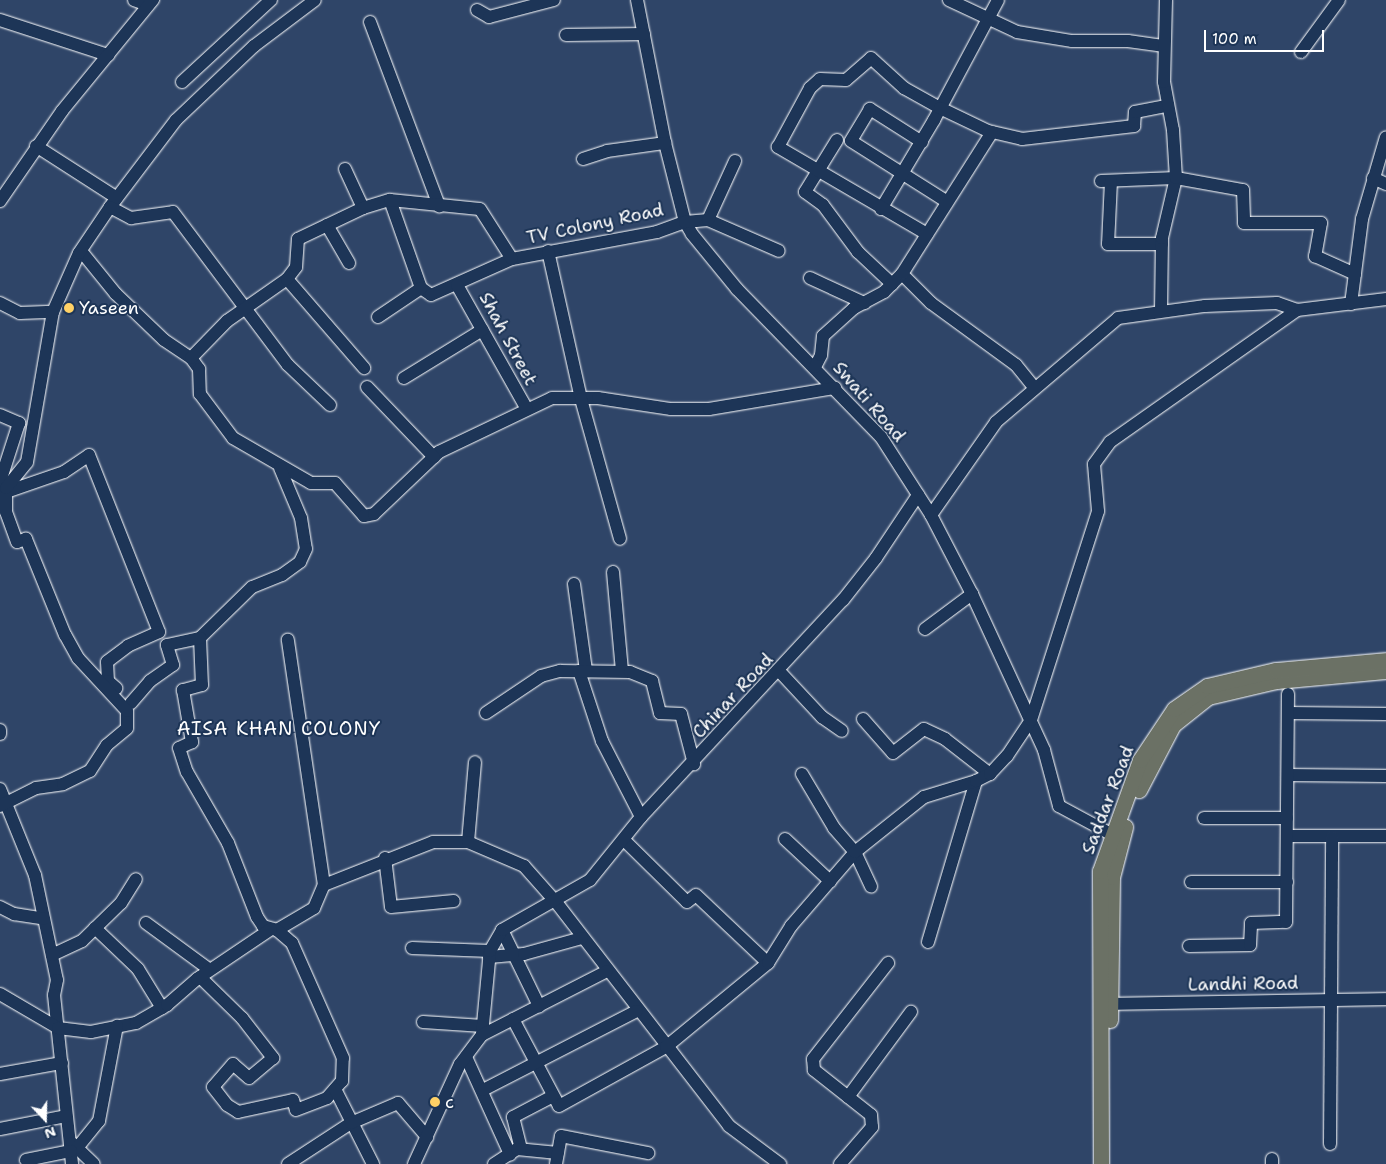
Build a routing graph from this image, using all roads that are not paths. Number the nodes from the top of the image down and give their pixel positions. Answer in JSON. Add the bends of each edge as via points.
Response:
{"nodes":[{"id":1,"x":134,"y":0,"type":"edge"},
{"id":2,"x":270,"y":0,"type":"edge"},
{"id":3,"x":316,"y":0,"type":"edge"},
{"id":4,"x":554,"y":0,"type":"edge"},
{"id":5,"x":637,"y":0,"type":"edge"},
{"id":6,"x":949,"y":0,"type":"edge"},
{"id":7,"x":998,"y":0,"type":"edge"},
{"id":8,"x":1166,"y":0,"type":"edge"},
{"id":9,"x":1339,"y":0,"type":"edge"},
{"id":10,"x":150,"y":3,"type":"edge"},
{"id":11,"x":477,"y":10,"type":"dead end"},
{"id":12,"x":0,"y":20,"type":"edge"},
{"id":13,"x":986,"y":20,"type":"junction"},
{"id":14,"x":370,"y":22,"type":"dead end"},
{"id":15,"x":644,"y":34,"type":"junction"},
{"id":16,"x":566,"y":35,"type":"dead end"},
{"id":17,"x":1163,"y":46,"type":"junction"},
{"id":18,"x":1301,"y":52,"type":"dead end"},
{"id":19,"x":108,"y":55,"type":"junction"},
{"id":20,"x":182,"y":82,"type":"dead end"},
{"id":21,"x":1166,"y":106,"type":"junction"},
{"id":22,"x":940,"y":108,"type":"junction"},
{"id":23,"x":992,"y":132,"type":"junction"},
{"id":24,"x":1386,"y":137,"type":"edge"},
{"id":25,"x":837,"y":140,"type":"dead end"},
{"id":26,"x":922,"y":142,"type":"junction"},
{"id":27,"x":665,"y":143,"type":"junction"},
{"id":28,"x":36,"y":146,"type":"junction"},
{"id":29,"x":583,"y":159,"type":"dead end"},
{"id":30,"x":735,"y":161,"type":"dead end"},
{"id":31,"x":345,"y":169,"type":"dead end"},
{"id":32,"x":816,"y":171,"type":"junction"},
{"id":33,"x":902,"y":173,"type":"junction"},
{"id":34,"x":1176,"y":178,"type":"junction"},
{"id":35,"x":1373,"y":178,"type":"junction"},
{"id":36,"x":1386,"y":184,"type":"edge"},
{"id":37,"x":390,"y":200,"type":"junction"},
{"id":38,"x":0,"y":201,"type":"edge"},
{"id":39,"x":946,"y":201,"type":"junction"},
{"id":40,"x":113,"y":202,"type":"junction"},
{"id":41,"x":439,"y":206,"type":"junction"},
{"id":42,"x":363,"y":208,"type":"junction"},
{"id":43,"x":880,"y":208,"type":"junction"},
{"id":44,"x":708,"y":220,"type":"junction"},
{"id":45,"x":685,"y":222,"type":"junction"},
{"id":46,"x":327,"y":225,"type":"junction"},
{"id":47,"x":927,"y":234,"type":"junction"},
{"id":48,"x":1162,"y":244,"type":"junction"},
{"id":49,"x":80,"y":251,"type":"junction"},
{"id":50,"x":548,"y":251,"type":"junction"},
{"id":51,"x":780,"y":251,"type":"dead end"},
{"id":52,"x":512,"y":259,"type":"junction"},
{"id":53,"x":349,"y":263,"type":"dead end"},
{"id":54,"x":902,"y":274,"type":"junction"},
{"id":55,"x":1355,"y":274,"type":"junction"},
{"id":56,"x":810,"y":278,"type":"dead end"},
{"id":57,"x":287,"y":279,"type":"junction"},
{"id":58,"x":892,"y":284,"type":"junction"},
{"id":59,"x":457,"y":285,"type":"junction"},
{"id":60,"x":422,"y":288,"type":"junction"},
{"id":61,"x":1386,"y":299,"type":"edge"},
{"id":62,"x":0,"y":303,"type":"edge"},
{"id":63,"x":864,"y":303,"type":"junction"},
{"id":64,"x":1350,"y":304,"type":"junction"},
{"id":65,"x":244,"y":310,"type":"junction"},
{"id":66,"x":1297,"y":310,"type":"junction"},
{"id":67,"x":1162,"y":311,"type":"junction"},
{"id":68,"x":53,"y":312,"type":"junction"},
{"id":69,"x":378,"y":317,"type":"dead end"},
{"id":70,"x":482,"y":330,"type":"junction"},
{"id":71,"x":191,"y":358,"type":"junction"},
{"id":72,"x":815,"y":367,"type":"junction"},
{"id":73,"x":364,"y":368,"type":"dead end"},
{"id":74,"x":404,"y":378,"type":"dead end"},
{"id":75,"x":367,"y":387,"type":"dead end"},
{"id":76,"x":1034,"y":387,"type":"junction"},
{"id":77,"x":836,"y":388,"type":"junction"},
{"id":78,"x":581,"y":399,"type":"junction"},
{"id":79,"x":330,"y":405,"type":"dead end"},
{"id":80,"x":527,"y":410,"type":"junction"},
{"id":81,"x":0,"y":415,"type":"edge"},
{"id":82,"x":434,"y":457,"type":"junction"},
{"id":83,"x":280,"y":468,"type":"junction"},
{"id":84,"x":3,"y":487,"type":"edge"},
{"id":85,"x":918,"y":495,"type":"junction"},
{"id":86,"x":931,"y":516,"type":"junction"},
{"id":87,"x":620,"y":538,"type":"dead end"},
{"id":88,"x":612,"y":572,"type":"dead end"},
{"id":89,"x":574,"y":584,"type":"dead end"},
{"id":90,"x":972,"y":594,"type":"junction"},
{"id":91,"x":925,"y":629,"type":"dead end"},
{"id":92,"x":200,"y":638,"type":"junction"},
{"id":93,"x":288,"y":640,"type":"dead end"},
{"id":94,"x":1386,"y":660,"type":"edge"},
{"id":95,"x":582,"y":671,"type":"junction"},
{"id":96,"x":622,"y":671,"type":"junction"},
{"id":97,"x":1386,"y":671,"type":"edge"},
{"id":98,"x":780,"y":672,"type":"junction"},
{"id":99,"x":1288,"y":694,"type":"dead end"},
{"id":100,"x":129,"y":707,"type":"junction"},
{"id":101,"x":486,"y":713,"type":"dead end"},
{"id":102,"x":1288,"y":713,"type":"junction"},
{"id":103,"x":1386,"y":714,"type":"edge"},
{"id":104,"x":864,"y":719,"type":"dead end"},
{"id":105,"x":1031,"y":720,"type":"junction"},
{"id":106,"x":0,"y":730,"type":"edge"},
{"id":107,"x":842,"y":731,"type":"dead end"},
{"id":108,"x":0,"y":734,"type":"edge"},
{"id":109,"x":475,"y":762,"type":"dead end"},
{"id":110,"x":694,"y":764,"type":"junction"},
{"id":111,"x":802,"y":774,"type":"dead end"},
{"id":112,"x":990,"y":774,"type":"junction"},
{"id":113,"x":1288,"y":776,"type":"junction"},
{"id":114,"x":1386,"y":776,"type":"edge"},
{"id":115,"x":976,"y":781,"type":"junction"},
{"id":116,"x":0,"y":789,"type":"edge"},
{"id":117,"x":2,"y":804,"type":"edge"},
{"id":118,"x":641,"y":817,"type":"junction"},
{"id":119,"x":1204,"y":818,"type":"dead end"},
{"id":120,"x":1287,"y":818,"type":"junction"},
{"id":121,"x":1287,"y":836,"type":"junction"},
{"id":122,"x":1332,"y":836,"type":"junction"},
{"id":123,"x":1386,"y":836,"type":"edge"},
{"id":124,"x":1116,"y":837,"type":"junction"},
{"id":125,"x":785,"y":839,"type":"dead end"},
{"id":126,"x":624,"y":840,"type":"junction"},
{"id":127,"x":468,"y":842,"type":"junction"},
{"id":128,"x":855,"y":852,"type":"junction"},
{"id":129,"x":385,"y":858,"type":"junction"},
{"id":130,"x":136,"y":879,"type":"dead end"},
{"id":131,"x":830,"y":881,"type":"junction"},
{"id":132,"x":1190,"y":882,"type":"dead end"},
{"id":133,"x":1287,"y":882,"type":"junction"},
{"id":134,"x":324,"y":885,"type":"junction"},
{"id":135,"x":871,"y":886,"type":"dead end"},
{"id":136,"x":454,"y":901,"type":"dead end"},
{"id":137,"x":556,"y":902,"type":"junction"},
{"id":138,"x":0,"y":907,"type":"edge"},
{"id":139,"x":44,"y":919,"type":"junction"},
{"id":140,"x":146,"y":924,"type":"dead end"},
{"id":141,"x":95,"y":928,"type":"junction"},
{"id":142,"x":274,"y":930,"type":"junction"},
{"id":143,"x":502,"y":930,"type":"junction"},
{"id":144,"x":582,"y":938,"type":"junction"},
{"id":145,"x":928,"y":942,"type":"dead end"},
{"id":146,"x":1189,"y":946,"type":"dead end"},
{"id":147,"x":412,"y":948,"type":"dead end"},
{"id":148,"x":489,"y":954,"type":"junction"},
{"id":149,"x":52,"y":955,"type":"junction"},
{"id":150,"x":513,"y":956,"type":"junction"},
{"id":151,"x":768,"y":963,"type":"junction"},
{"id":152,"x":888,"y":964,"type":"dead end"},
{"id":153,"x":607,"y":971,"type":"junction"},
{"id":154,"x":205,"y":974,"type":"junction"},
{"id":155,"x":0,"y":994,"type":"edge"},
{"id":156,"x":1386,"y":999,"type":"edge"},
{"id":157,"x":1332,"y":1001,"type":"junction"},
{"id":158,"x":1105,"y":1004,"type":"junction"},
{"id":159,"x":539,"y":1006,"type":"junction"},
{"id":160,"x":162,"y":1008,"type":"junction"},
{"id":161,"x":637,"y":1011,"type":"junction"},
{"id":162,"x":911,"y":1012,"type":"dead end"},
{"id":163,"x":513,"y":1019,"type":"junction"},
{"id":164,"x":423,"y":1022,"type":"dead end"},
{"id":165,"x":117,"y":1026,"type":"junction"},
{"id":166,"x":58,"y":1028,"type":"junction"},
{"id":167,"x":483,"y":1030,"type":"junction"},
{"id":168,"x":666,"y":1047,"type":"junction"},
{"id":169,"x":466,"y":1057,"type":"junction"},
{"id":170,"x":62,"y":1063,"type":"junction"},
{"id":171,"x":535,"y":1063,"type":"junction"},
{"id":172,"x":0,"y":1074,"type":"edge"},
{"id":173,"x":335,"y":1089,"type":"junction"},
{"id":174,"x":483,"y":1090,"type":"junction"},
{"id":175,"x":553,"y":1096,"type":"junction"},
{"id":176,"x":848,"y":1097,"type":"junction"},
{"id":177,"x":66,"y":1116,"type":"junction"},
{"id":178,"x":352,"y":1123,"type":"junction"},
{"id":179,"x":0,"y":1129,"type":"edge"},
{"id":180,"x":428,"y":1137,"type":"junction"},
{"id":181,"x":1330,"y":1144,"type":"dead end"},
{"id":182,"x":73,"y":1151,"type":"edge"},
{"id":183,"x":516,"y":1151,"type":"junction"},
{"id":184,"x":648,"y":1153,"type":"dead end"},
{"id":185,"x":557,"y":1159,"type":"edge"},
{"id":186,"x":26,"y":1160,"type":"dead end"},
{"id":187,"x":94,"y":1164,"type":"edge"},
{"id":188,"x":288,"y":1164,"type":"edge"},
{"id":189,"x":373,"y":1164,"type":"edge"},
{"id":190,"x":414,"y":1164,"type":"edge"},
{"id":191,"x":494,"y":1164,"type":"edge"},
{"id":192,"x":780,"y":1164,"type":"edge"},
{"id":193,"x":840,"y":1164,"type":"edge"},
{"id":194,"x":1101,"y":1164,"type":"edge"},
{"id":195,"x":1110,"y":1164,"type":"edge"}],
"edges":[{"from":1,"to":10,"type":"street"},
{"from":2,"to":20,"type":"street"},
{"from":3,"to":40,"type":"street","via":[[254,46],[176,120]]},
{"from":4,"to":11,"type":"street","via":[[489,17]]},
{"from":5,"to":15,"type":"street","name":"Swati Road"},
{"from":6,"to":13,"type":"street"},
{"from":7,"to":13,"type":"street"},
{"from":8,"to":17,"type":"street"},
{"from":9,"to":18,"type":"street"},
{"from":10,"to":19,"type":"street"},
{"from":12,"to":19,"type":"street"},
{"from":13,"to":17,"type":"street","via":[[1040,37]]},
{"from":13,"to":22,"type":"street"},
{"from":14,"to":41,"type":"street"},
{"from":15,"to":16,"type":"street"},
{"from":15,"to":27,"type":"street","name":"Swati Road"},
{"from":17,"to":21,"type":"street"},
{"from":19,"to":28,"type":"street"},
{"from":21,"to":23,"type":"street","via":[[1136,112],[1134,126],[1022,139]]},
{"from":21,"to":34,"type":"street","via":[[1173,130]]},
{"from":22,"to":23,"type":"street"},
{"from":22,"to":26,"type":"street"},
{"from":22,"to":32,"type":"street","via":[[904,88],[871,58],[846,80],[820,79],[810,88],[778,147]]},
{"from":23,"to":39,"type":"street"},
{"from":24,"to":35,"type":"street"},
{"from":25,"to":32,"type":"street"},
{"from":26,"to":33,"type":"street"},
{"from":26,"to":33,"type":"street","via":[[870,109],[851,142]]},
{"from":27,"to":29,"type":"street","via":[[607,151]]},
{"from":27,"to":45,"type":"street","name":"Swati Road"},
{"from":28,"to":38,"type":"street"},
{"from":28,"to":40,"type":"street"},
{"from":30,"to":44,"type":"street"},
{"from":31,"to":42,"type":"street"},
{"from":32,"to":43,"type":"street"},
{"from":32,"to":58,"type":"street","via":[[805,192],[823,205],[858,252]]},
{"from":33,"to":39,"type":"street"},
{"from":33,"to":43,"type":"street"},
{"from":34,"to":48,"type":"street"},
{"from":34,"to":48,"type":"street","via":[[1106,181],[1108,244]]},
{"from":34,"to":55,"type":"street","via":[[1243,190],[1244,223],[1321,223],[1316,256]]},
{"from":35,"to":36,"type":"street"},
{"from":35,"to":55,"type":"street"},
{"from":37,"to":41,"type":"street"},
{"from":37,"to":42,"type":"street"},
{"from":37,"to":60,"type":"street"},
{"from":39,"to":47,"type":"street"},
{"from":40,"to":49,"type":"street"},
{"from":40,"to":65,"type":"street","via":[[131,218],[173,212]]},
{"from":41,"to":52,"type":"street","via":[[480,210]]},
{"from":42,"to":46,"type":"street"},
{"from":43,"to":47,"type":"street"},
{"from":44,"to":45,"type":"street","name":"TV Colony Road"},
{"from":44,"to":51,"type":"street"},
{"from":45,"to":50,"type":"street","name":"TV Colony Road","via":[[657,232]]},
{"from":45,"to":72,"type":"street","name":"Swati Road","via":[[737,289]]},
{"from":46,"to":53,"type":"street"},
{"from":46,"to":57,"type":"street","via":[[298,239],[296,267]]},
{"from":47,"to":54,"type":"street"},
{"from":48,"to":67,"type":"street"},
{"from":49,"to":68,"type":"street"},
{"from":49,"to":71,"type":"street","via":[[116,294],[164,340]]},
{"from":50,"to":52,"type":"street","name":"TV Colony Road"},
{"from":50,"to":78,"type":"street"},
{"from":52,"to":59,"type":"street","name":"TV Colony Road"},
{"from":54,"to":58,"type":"street"},
{"from":54,"to":76,"type":"street","via":[[931,303],[1016,365]]},
{"from":55,"to":64,"type":"street"},
{"from":56,"to":63,"type":"street"},
{"from":57,"to":65,"type":"street"},
{"from":57,"to":73,"type":"street"},
{"from":58,"to":63,"type":"street"},
{"from":59,"to":60,"type":"street","name":"TV Colony Road","via":[[431,295]]},
{"from":59,"to":70,"type":"street","name":"Shah Street"},
{"from":60,"to":69,"type":"street"},
{"from":61,"to":64,"type":"street"},
{"from":62,"to":68,"type":"street","via":[[20,313]]},
{"from":63,"to":72,"type":"street","via":[[823,336],[821,355]]},
{"from":64,"to":66,"type":"street"},
{"from":65,"to":71,"type":"street","via":[[204,341]]},
{"from":65,"to":79,"type":"street","via":[[288,365]]},
{"from":66,"to":67,"type":"street","via":[[1276,303]]},
{"from":66,"to":105,"type":"street","via":[[1145,414],[1110,442],[1094,464],[1098,511]]},
{"from":67,"to":76,"type":"street","via":[[1118,318]]},
{"from":68,"to":84,"type":"street","via":[[27,462]]},
{"from":70,"to":74,"type":"street"},
{"from":70,"to":80,"type":"street","name":"Shah Street"},
{"from":71,"to":83,"type":"street","via":[[199,369],[200,394],[214,416],[233,438]]},
{"from":72,"to":77,"type":"street","name":"Swati Road"},
{"from":75,"to":82,"type":"street"},
{"from":76,"to":86,"type":"street","via":[[996,422]]},
{"from":77,"to":78,"type":"street","via":[[709,409]]},
{"from":77,"to":85,"type":"street","name":"Swati Road","via":[[881,437]]},
{"from":78,"to":80,"type":"street","via":[[552,398]]},
{"from":78,"to":87,"type":"street"},
{"from":80,"to":82,"type":"street"},
{"from":81,"to":84,"type":"street","via":[[19,424]]},
{"from":82,"to":83,"type":"street","via":[[368,517],[335,483],[322,486]]},
{"from":83,"to":92,"type":"street","via":[[301,518],[306,549],[300,562],[282,575],[252,587]]},
{"from":84,"to":100,"type":"street","via":[[6,512],[17,542],[26,539],[65,635],[78,658]]},
{"from":84,"to":100,"type":"street","via":[[64,472],[89,455],[159,632],[128,646],[107,662],[108,681]]},
{"from":85,"to":86,"type":"street","name":"Swati Road"},
{"from":85,"to":98,"type":"street","name":"Chinar Road","via":[[876,558]]},
{"from":86,"to":90,"type":"street","name":"Swati Road"},
{"from":88,"to":96,"type":"street"},
{"from":89,"to":95,"type":"street"},
{"from":90,"to":91,"type":"street"},
{"from":90,"to":105,"type":"street","name":"Swati Road"},
{"from":92,"to":100,"type":"street","via":[[166,645],[173,665],[150,681]]},
{"from":92,"to":142,"type":"street","via":[[202,685],[183,690],[192,742],[179,748],[187,772],[228,843],[257,917]]},
{"from":93,"to":134,"type":"street"},
{"from":94,"to":124,"type":"main road","name":"Saddar Road","via":[[1276,670],[1195,692],[1170,713],[1140,760]]},
{"from":95,"to":96,"type":"street"},
{"from":95,"to":101,"type":"street","via":[[540,676]]},
{"from":95,"to":118,"type":"street","via":[[602,741]]},
{"from":96,"to":110,"type":"street","via":[[652,681],[660,713],[681,714]]},
{"from":97,"to":124,"type":"main road","via":[[1276,681],[1208,697],[1173,725],[1163,740]]},
{"from":98,"to":107,"type":"street","via":[[822,717]]},
{"from":98,"to":110,"type":"street","name":"Chinar Road","via":[[738,711]]},
{"from":99,"to":102,"type":"street"},
{"from":100,"to":117,"type":"street","via":[[127,728],[107,745],[90,771]]},
{"from":102,"to":103,"type":"street"},
{"from":102,"to":113,"type":"street"},
{"from":104,"to":112,"type":"street","via":[[893,753],[924,729],[945,739]]},
{"from":105,"to":112,"type":"street"},
{"from":105,"to":124,"type":"street","name":"Swati Road","via":[[1044,750],[1059,806]]},
{"from":106,"to":108,"type":"street"},
{"from":109,"to":127,"type":"street"},
{"from":110,"to":118,"type":"street","name":"Chinar Road"},
{"from":111,"to":128,"type":"street","via":[[834,828]]},
{"from":112,"to":115,"type":"street"},
{"from":113,"to":114,"type":"street"},
{"from":113,"to":120,"type":"street"},
{"from":115,"to":128,"type":"street","via":[[924,797]]},
{"from":115,"to":145,"type":"street"},
{"from":116,"to":117,"type":"street"},
{"from":117,"to":139,"type":"street","via":[[24,839]]},
{"from":118,"to":126,"type":"street","name":"Chinar Road"},
{"from":119,"to":120,"type":"street"},
{"from":120,"to":121,"type":"street"},
{"from":121,"to":122,"type":"street"},
{"from":121,"to":133,"type":"street"},
{"from":122,"to":123,"type":"street"},
{"from":122,"to":157,"type":"street"},
{"from":124,"to":158,"type":"main road"},
{"from":125,"to":131,"type":"street"},
{"from":126,"to":137,"type":"street","name":"Chinar Road","via":[[590,880]]},
{"from":126,"to":151,"type":"street","via":[[687,902],[696,895]]},
{"from":127,"to":129,"type":"street","via":[[433,842]]},
{"from":127,"to":137,"type":"street","via":[[524,866]]},
{"from":128,"to":131,"type":"street"},
{"from":128,"to":135,"type":"street"},
{"from":129,"to":134,"type":"street"},
{"from":129,"to":136,"type":"street","via":[[390,908]]},
{"from":130,"to":141,"type":"street","via":[[121,903]]},
{"from":131,"to":151,"type":"street","via":[[791,926]]},
{"from":132,"to":133,"type":"street"},
{"from":133,"to":146,"type":"street","via":[[1286,922],[1251,923],[1250,945]]},
{"from":134,"to":142,"type":"street","via":[[314,908]]},
{"from":137,"to":143,"type":"street","name":"Chinar Road"},
{"from":137,"to":144,"type":"street"},
{"from":138,"to":139,"type":"street","via":[[14,914]]},
{"from":139,"to":149,"type":"street"},
{"from":140,"to":154,"type":"street"},
{"from":141,"to":149,"type":"street","via":[[82,942]]},
{"from":141,"to":160,"type":"street","via":[[138,969]]},
{"from":142,"to":154,"type":"street"},
{"from":142,"to":173,"type":"street","via":[[292,943],[343,1058],[342,1081]]},
{"from":143,"to":148,"type":"street"},
{"from":143,"to":150,"type":"street"},
{"from":144,"to":150,"type":"street"},
{"from":144,"to":153,"type":"street"},
{"from":147,"to":148,"type":"street"},
{"from":148,"to":150,"type":"street"},
{"from":148,"to":167,"type":"street"},
{"from":149,"to":166,"type":"street","via":[[57,980],[54,995]]},
{"from":150,"to":159,"type":"street"},
{"from":151,"to":168,"type":"street"},
{"from":152,"to":176,"type":"street","via":[[813,1059],[814,1070]]},
{"from":153,"to":159,"type":"street"},
{"from":153,"to":161,"type":"street"},
{"from":154,"to":160,"type":"street"},
{"from":154,"to":173,"type":"street","via":[[273,1058],[249,1078],[234,1064],[213,1087],[227,1106],[238,1112],[293,1100],[296,1110],[327,1098]]},
{"from":155,"to":166,"type":"street"},
{"from":156,"to":157,"type":"street","name":"Landhi Road"},
{"from":157,"to":158,"type":"street","name":"Landhi Road"},
{"from":157,"to":181,"type":"street"},
{"from":158,"to":194,"type":"main road"},
{"from":158,"to":195,"type":"main road"},
{"from":159,"to":163,"type":"street"},
{"from":160,"to":165,"type":"street","via":[[136,1023]]},
{"from":161,"to":168,"type":"street"},
{"from":161,"to":171,"type":"street"},
{"from":162,"to":176,"type":"street"},
{"from":163,"to":167,"type":"street"},
{"from":163,"to":171,"type":"street"},
{"from":164,"to":167,"type":"street"},
{"from":165,"to":166,"type":"street","via":[[91,1032]]},
{"from":165,"to":182,"type":"street","via":[[99,1120]]},
{"from":166,"to":170,"type":"street"},
{"from":167,"to":169,"type":"street"},
{"from":168,"to":175,"type":"street","via":[[559,1106]]},
{"from":168,"to":192,"type":"street","via":[[729,1126]]},
{"from":169,"to":174,"type":"street"},
{"from":169,"to":180,"type":"street"},
{"from":170,"to":172,"type":"street"},
{"from":170,"to":177,"type":"street"},
{"from":171,"to":174,"type":"street"},
{"from":171,"to":175,"type":"street"},
{"from":173,"to":178,"type":"street"},
{"from":174,"to":183,"type":"street"},
{"from":175,"to":183,"type":"street","via":[[513,1117]]},
{"from":176,"to":193,"type":"street","via":[[871,1115],[872,1127]]},
{"from":177,"to":179,"type":"street"},
{"from":177,"to":182,"type":"street"},
{"from":178,"to":180,"type":"street","via":[[398,1103]]},
{"from":178,"to":188,"type":"street"},
{"from":178,"to":189,"type":"street"},
{"from":180,"to":190,"type":"street"},
{"from":182,"to":186,"type":"street"},
{"from":182,"to":187,"type":"street"},
{"from":183,"to":185,"type":"street"},
{"from":183,"to":191,"type":"street"},
{"from":184,"to":185,"type":"street","via":[[561,1136]]}]}
